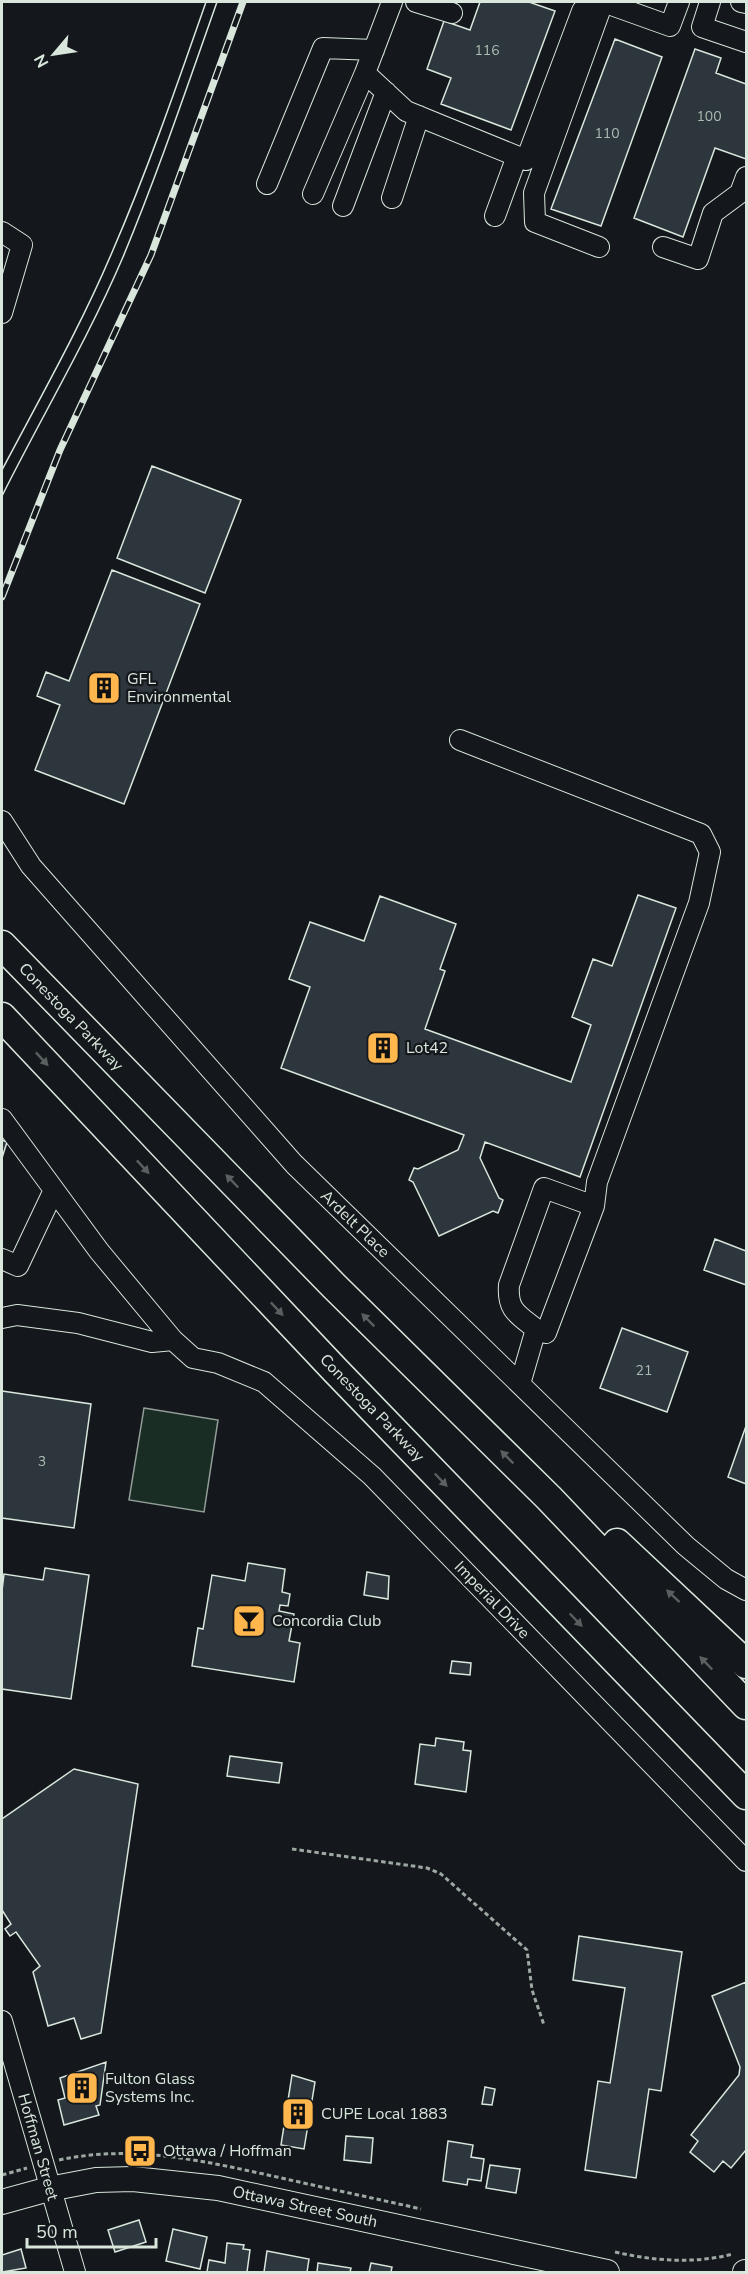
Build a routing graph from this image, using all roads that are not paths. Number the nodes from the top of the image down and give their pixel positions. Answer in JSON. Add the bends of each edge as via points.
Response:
{"nodes":[{"id":1,"x":392,"y":2,"type":"edge"},
{"id":2,"x":416,"y":2,"type":"edge"},
{"id":3,"x":599,"y":2,"type":"edge"},
{"id":4,"x":679,"y":2,"type":"edge"},
{"id":5,"x":711,"y":2,"type":"edge"},
{"id":6,"x":741,"y":2,"type":"edge"},
{"id":7,"x":747,"y":3,"type":"edge"},
{"id":8,"x":452,"y":13,"type":"dead end"},
{"id":9,"x":747,"y":42,"type":"edge"},
{"id":10,"x":374,"y":51,"type":"junction"},
{"id":11,"x":365,"y":73,"type":"junction"},
{"id":12,"x":386,"y":92,"type":"junction"},
{"id":13,"x":418,"y":116,"type":"junction"},
{"id":14,"x":517,"y":156,"type":"junction"},
{"id":15,"x":747,"y":177,"type":"edge"},
{"id":16,"x":267,"y":184,"type":"dead end"},
{"id":17,"x":314,"y":194,"type":"dead end"},
{"id":18,"x":392,"y":198,"type":"dead end"},
{"id":19,"x":343,"y":207,"type":"dead end"},
{"id":20,"x":495,"y":216,"type":"dead end"},
{"id":21,"x":2,"y":232,"type":"edge"},
{"id":22,"x":599,"y":247,"type":"dead end"},
{"id":23,"x":663,"y":247,"type":"dead end"},
{"id":24,"x":2,"y":313,"type":"edge"},
{"id":25,"x":460,"y":740,"type":"dead end"},
{"id":26,"x":2,"y":821,"type":"edge"},
{"id":27,"x":2,"y":945,"type":"edge"},
{"id":28,"x":2,"y":1017,"type":"edge"},
{"id":29,"x":2,"y":1119,"type":"edge"},
{"id":30,"x":54,"y":1190,"type":"junction"},
{"id":31,"x":594,"y":1206,"type":"junction"},
{"id":32,"x":2,"y":1259,"type":"edge"},
{"id":33,"x":2,"y":1318,"type":"edge"},
{"id":34,"x":536,"y":1329,"type":"junction"},
{"id":35,"x":173,"y":1340,"type":"junction"},
{"id":36,"x":519,"y":1384,"type":"junction"},
{"id":37,"x":549,"y":1498,"type":"junction"},
{"id":38,"x":747,"y":1590,"type":"edge"},
{"id":39,"x":747,"y":1664,"type":"edge"},
{"id":40,"x":747,"y":1705,"type":"edge"},
{"id":41,"x":747,"y":1795,"type":"edge"},
{"id":42,"x":747,"y":1862,"type":"edge"},
{"id":43,"x":2,"y":2021,"type":"edge"},
{"id":44,"x":49,"y":2188,"type":"junction"},
{"id":45,"x":2,"y":2202,"type":"edge"},
{"id":46,"x":75,"y":2272,"type":"edge"},
{"id":47,"x":608,"y":2272,"type":"edge"}],
"edges":[{"from":1,"to":10,"type":"street"},
{"from":2,"to":8,"type":"street"},
{"from":3,"to":4,"type":"street","via":[[670,26]]},
{"from":3,"to":14,"type":"street","via":[[582,11],[526,160]]},
{"from":3,"to":22,"type":"street","via":[[534,193],[535,222]]},
{"from":5,"to":9,"type":"street","via":[[702,27]]},
{"from":6,"to":7,"type":"street"},
{"from":10,"to":11,"type":"street"},
{"from":10,"to":16,"type":"street","via":[[323,48]]},
{"from":11,"to":12,"type":"street"},
{"from":11,"to":17,"type":"street"},
{"from":12,"to":13,"type":"street","via":[[406,111]]},
{"from":12,"to":19,"type":"street"},
{"from":13,"to":14,"type":"street"},
{"from":13,"to":18,"type":"street"},
{"from":14,"to":20,"type":"street"},
{"from":15,"to":23,"type":"street","via":[[740,193],[713,213],[698,259]]},
{"from":21,"to":24,"type":"street","via":[[22,245]]},
{"from":25,"to":31,"type":"street","via":[[700,834],[710,852],[699,903],[597,1182]]},
{"from":26,"to":36,"type":"street","name":"Ardelt Place","via":[[31,866],[294,1164]]},
{"from":37,"to":27,"type":"highway","name":"Conestoga Parkway","one_way":true,"via":[[334,1286]]},
{"from":28,"to":41,"type":"highway","name":"Conestoga Parkway","one_way":true,"via":[[335,1370]]},
{"from":29,"to":30,"type":"street","name":"Imperial Drive"},
{"from":30,"to":32,"type":"street","via":[[18,1266]]},
{"from":30,"to":35,"type":"street","name":"Imperial Drive"},
{"from":31,"to":34,"type":"street","via":[[546,1333]]},
{"from":31,"to":34,"type":"street","via":[[544,1188],[508,1285],[508,1299],[514,1311]]},
{"from":33,"to":35,"type":"street","via":[[17,1315],[78,1323],[152,1342]]},
{"from":34,"to":36,"type":"street"},
{"from":35,"to":42,"type":"street","name":"Imperial Drive","via":[[193,1358],[218,1363],[264,1382],[372,1476]]},
{"from":36,"to":38,"type":"street","name":"Ardelt Place","via":[[686,1546],[726,1579]]},
{"from":39,"to":37,"type":"highway","one_way":true,"via":[[586,1515]]},
{"from":40,"to":37,"type":"highway","name":"Conestoga Parkway","one_way":true},
{"from":43,"to":44,"type":"street","name":"Hoffman Street"},
{"from":44,"to":45,"type":"main road","name":"Ottawa Street South"},
{"from":44,"to":46,"type":"street","name":"Hoffman Street"},
{"from":44,"to":47,"type":"main road","name":"Ottawa Street South","via":[[133,2179],[218,2188]]}]}
